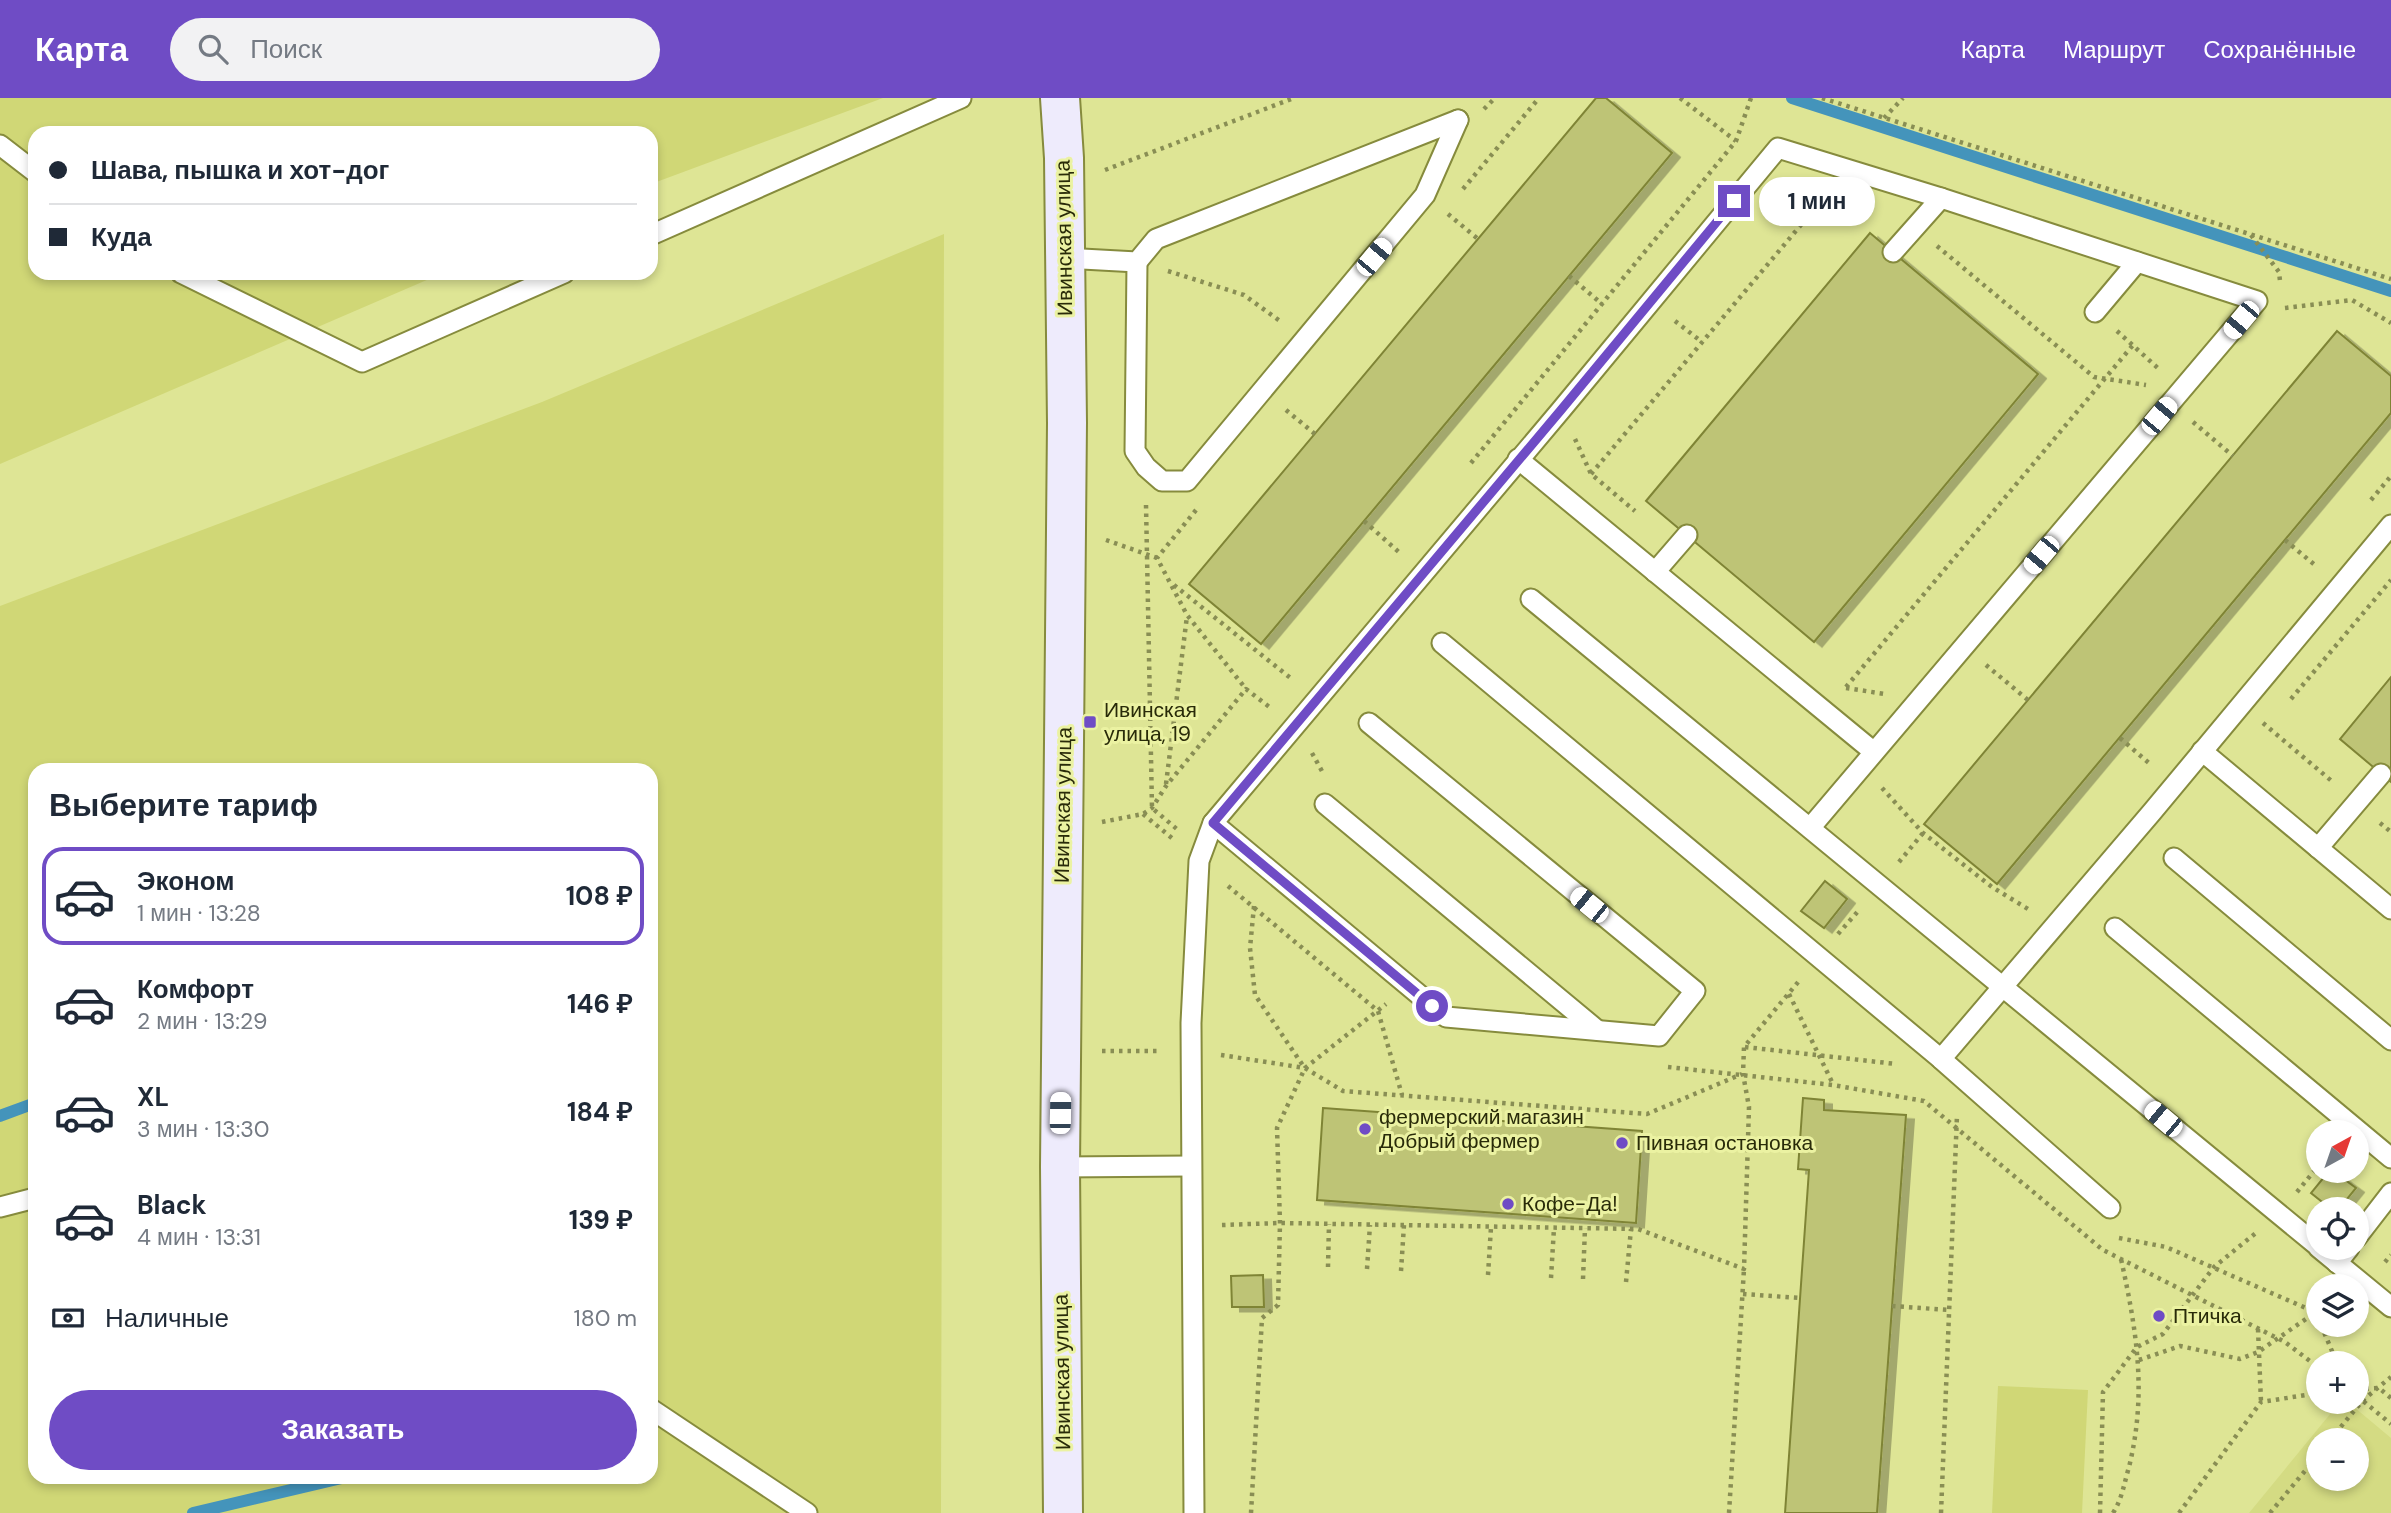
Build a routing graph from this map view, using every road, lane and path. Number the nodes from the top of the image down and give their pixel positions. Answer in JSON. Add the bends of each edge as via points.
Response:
{"nodes":[{"id":1,"x":961,"y":98,"type":"edge"},
{"id":2,"x":1060,"y":98,"type":"edge"},
{"id":3,"x":1294,"y":98,"type":"edge"},
{"id":4,"x":1539,"y":98,"type":"edge"},
{"id":5,"x":1680,"y":98,"type":"edge"},
{"id":6,"x":1751,"y":98,"type":"edge"},
{"id":7,"x":1822,"y":98,"type":"edge"},
{"id":8,"x":1903,"y":98,"type":"edge"},
{"id":9,"x":1884,"y":118,"type":"junction"},
{"id":10,"x":1736,"y":141,"type":"junction"},
{"id":11,"x":0,"y":145,"type":"edge"},
{"id":12,"x":1778,"y":148,"type":"junction"},
{"id":13,"x":1765,"y":164,"type":"junction"},
{"id":14,"x":28,"y":167,"type":"edge"},
{"id":15,"x":1848,"y":169,"type":"junction"},
{"id":16,"x":1101,"y":171,"type":"dead end"},
{"id":17,"x":1462,"y":191,"type":"dead end"},
{"id":18,"x":1825,"y":196,"type":"junction"},
{"id":19,"x":1941,"y":198,"type":"junction"},
{"id":20,"x":1838,"y":200,"type":"dead end"},
{"id":21,"x":1445,"y":211,"type":"dead end"},
{"id":22,"x":1915,"y":227,"type":"junction"},
{"id":23,"x":658,"y":232,"type":"edge"},
{"id":24,"x":2251,"y":235,"type":"junction"},
{"id":25,"x":1478,"y":239,"type":"dead end"},
{"id":26,"x":1893,"y":252,"type":"dead end"},
{"id":27,"x":1064,"y":258,"type":"junction"},
{"id":28,"x":1137,"y":262,"type":"junction"},
{"id":29,"x":2137,"y":262,"type":"junction"},
{"id":30,"x":1569,"y":276,"type":"dead end"},
{"id":31,"x":2391,"y":279,"type":"edge"},
{"id":32,"x":195,"y":280,"type":"edge"},
{"id":33,"x":548,"y":280,"type":"edge"},
{"id":34,"x":2280,"y":284,"type":"dead end"},
{"id":35,"x":1602,"y":304,"type":"junction"},
{"id":36,"x":2281,"y":308,"type":"dead end"},
{"id":37,"x":2095,"y":312,"type":"joint"},
{"id":38,"x":2391,"y":323,"type":"edge"},
{"id":39,"x":1305,"y":339,"type":"junction"},
{"id":40,"x":2133,"y":345,"type":"junction"},
{"id":41,"x":2105,"y":379,"type":"junction"},
{"id":42,"x":1535,"y":386,"type":"junction"},
{"id":43,"x":2152,"y":386,"type":"junction"},
{"id":44,"x":2176,"y":397,"type":"junction"},
{"id":45,"x":1281,"y":406,"type":"dead end"},
{"id":46,"x":1561,"y":410,"type":"junction"},
{"id":47,"x":2189,"y":419,"type":"dead end"},
{"id":48,"x":1315,"y":434,"type":"dead end"},
{"id":49,"x":2233,"y":456,"type":"dead end"},
{"id":50,"x":1518,"y":459,"type":"junction"},
{"id":51,"x":1146,"y":467,"type":"junction"},
{"id":52,"x":1467,"y":468,"type":"dead end"},
{"id":53,"x":1591,"y":474,"type":"junction"},
{"id":54,"x":1569,"y":500,"type":"junction"},
{"id":55,"x":1199,"y":506,"type":"dead end"},
{"id":56,"x":1364,"y":521,"type":"dead end"},
{"id":57,"x":2391,"y":525,"type":"edge"},
{"id":58,"x":1100,"y":538,"type":"dead end"},
{"id":59,"x":2285,"y":540,"type":"dead end"},
{"id":60,"x":1682,"y":541,"type":"joint"},
{"id":61,"x":1145,"y":553,"type":"junction"},
{"id":62,"x":1157,"y":558,"type":"junction"},
{"id":63,"x":1391,"y":561,"type":"dead end"},
{"id":64,"x":2316,"y":566,"type":"dead end"},
{"id":65,"x":1655,"y":572,"type":"junction"},
{"id":66,"x":2391,"y":580,"type":"edge"},
{"id":67,"x":1171,"y":582,"type":"junction"},
{"id":68,"x":1531,"y":599,"type":"dead end"},
{"id":69,"x":1187,"y":615,"type":"junction"},
{"id":70,"x":1442,"y":643,"type":"dead end"},
{"id":71,"x":1985,"y":664,"type":"dead end"},
{"id":72,"x":1303,"y":671,"type":"dead end"},
{"id":73,"x":1835,"y":679,"type":"dead end"},
{"id":74,"x":1294,"y":682,"type":"junction"},
{"id":75,"x":1846,"y":688,"type":"junction"},
{"id":76,"x":1246,"y":690,"type":"junction"},
{"id":77,"x":1287,"y":691,"type":"dead end"},
{"id":78,"x":1279,"y":700,"type":"dead end"},
{"id":79,"x":2028,"y":700,"type":"dead end"},
{"id":80,"x":1914,"y":704,"type":"junction"},
{"id":81,"x":2241,"y":704,"type":"junction"},
{"id":82,"x":2285,"y":705,"type":"dead end"},
{"id":83,"x":1369,"y":723,"type":"dead end"},
{"id":84,"x":2120,"y":738,"type":"dead end"},
{"id":85,"x":2202,"y":751,"type":"junction"},
{"id":86,"x":1874,"y":752,"type":"junction"},
{"id":87,"x":2150,"y":764,"type":"dead end"},
{"id":88,"x":1859,"y":771,"type":"junction"},
{"id":89,"x":2381,"y":774,"type":"dead end"},
{"id":90,"x":1166,"y":786,"type":"junction"},
{"id":91,"x":2356,"y":802,"type":"junction"},
{"id":92,"x":1325,"y":804,"type":"dead end"},
{"id":93,"x":1152,"y":808,"type":"junction"},
{"id":94,"x":1143,"y":814,"type":"junction"},
{"id":95,"x":1213,"y":823,"type":"junction"},
{"id":96,"x":1091,"y":824,"type":"dead end"},
{"id":97,"x":1810,"y":828,"type":"junction"},
{"id":98,"x":2391,"y":832,"type":"edge"},
{"id":99,"x":2318,"y":848,"type":"junction"},
{"id":100,"x":2174,"y":859,"type":"dead end"},
{"id":101,"x":1199,"y":861,"type":"junction"},
{"id":102,"x":1257,"y":897,"type":"dead end"},
{"id":103,"x":1253,"y":906,"type":"junction"},
{"id":104,"x":2391,"y":909,"type":"edge"},
{"id":105,"x":2115,"y":928,"type":"dead end"},
{"id":106,"x":2053,"y":929,"type":"junction"},
{"id":107,"x":2003,"y":987,"type":"junction"},
{"id":108,"x":1789,"y":994,"type":"dead end"},
{"id":109,"x":1387,"y":1003,"type":"dead end"},
{"id":110,"x":1378,"y":1011,"type":"junction"},
{"id":111,"x":1597,"y":1031,"type":"junction"},
{"id":112,"x":2391,"y":1040,"type":"edge"},
{"id":113,"x":1941,"y":1059,"type":"junction"},
{"id":114,"x":1305,"y":1068,"type":"junction"},
{"id":115,"x":1743,"y":1074,"type":"junction"},
{"id":116,"x":1833,"y":1084,"type":"junction"},
{"id":117,"x":1402,"y":1095,"type":"junction"},
{"id":118,"x":1957,"y":1104,"type":"dead end"},
{"id":119,"x":1956,"y":1128,"type":"junction"},
{"id":120,"x":2391,"y":1158,"type":"edge"},
{"id":121,"x":1190,"y":1166,"type":"junction"},
{"id":122,"x":1059,"y":1167,"type":"junction"},
{"id":123,"x":2391,"y":1193,"type":"edge"},
{"id":124,"x":28,"y":1200,"type":"edge"},
{"id":125,"x":0,"y":1207,"type":"edge"},
{"id":126,"x":2110,"y":1208,"type":"dead end"},
{"id":127,"x":2369,"y":1221,"type":"edge"},
{"id":128,"x":1280,"y":1223,"type":"junction"},
{"id":129,"x":1329,"y":1224,"type":"junction"},
{"id":130,"x":1370,"y":1225,"type":"junction"},
{"id":131,"x":1404,"y":1225,"type":"junction"},
{"id":132,"x":1193,"y":1226,"type":"junction"},
{"id":133,"x":1491,"y":1227,"type":"junction"},
{"id":134,"x":1554,"y":1228,"type":"junction"},
{"id":135,"x":1585,"y":1228,"type":"junction"},
{"id":136,"x":1631,"y":1229,"type":"junction"},
{"id":137,"x":2306,"y":1237,"type":"edge"},
{"id":138,"x":2121,"y":1259,"type":"junction"},
{"id":139,"x":2348,"y":1260,"type":"edge"},
{"id":140,"x":2214,"y":1267,"type":"dead end"},
{"id":141,"x":1328,"y":1268,"type":"dead end"},
{"id":142,"x":1367,"y":1269,"type":"dead end"},
{"id":143,"x":1744,"y":1269,"type":"junction"},
{"id":144,"x":1401,"y":1271,"type":"dead end"},
{"id":145,"x":1488,"y":1275,"type":"dead end"},
{"id":146,"x":1551,"y":1278,"type":"dead end"},
{"id":147,"x":1583,"y":1279,"type":"dead end"},
{"id":148,"x":1626,"y":1282,"type":"dead end"},
{"id":149,"x":1742,"y":1294,"type":"junction"},
{"id":150,"x":2191,"y":1295,"type":"junction"},
{"id":151,"x":1800,"y":1298,"type":"dead end"},
{"id":152,"x":1892,"y":1306,"type":"dead end"},
{"id":153,"x":2391,"y":1307,"type":"edge"},
{"id":154,"x":1949,"y":1310,"type":"junction"},
{"id":155,"x":2306,"y":1318,"type":"edge"},
{"id":156,"x":2258,"y":1328,"type":"junction"},
{"id":157,"x":2276,"y":1338,"type":"junction"},
{"id":158,"x":2137,"y":1347,"type":"junction"},
{"id":159,"x":2258,"y":1352,"type":"junction"},
{"id":160,"x":2306,"y":1359,"type":"edge"},
{"id":161,"x":2139,"y":1360,"type":"junction"},
{"id":162,"x":2391,"y":1377,"type":"edge"},
{"id":163,"x":2369,"y":1388,"type":"edge"},
{"id":164,"x":2379,"y":1388,"type":"junction"},
{"id":165,"x":2306,"y":1395,"type":"edge"},
{"id":166,"x":2369,"y":1396,"type":"edge"},
{"id":167,"x":2391,"y":1398,"type":"edge"},
{"id":168,"x":2261,"y":1402,"type":"junction"},
{"id":169,"x":2369,"y":1404,"type":"edge"},
{"id":170,"x":658,"y":1414,"type":"edge"},
{"id":171,"x":2352,"y":1414,"type":"edge"},
{"id":172,"x":2391,"y":1423,"type":"edge"},
{"id":173,"x":2340,"y":1428,"type":"edge"},
{"id":174,"x":2306,"y":1470,"type":"edge"},
{"id":175,"x":807,"y":1513,"type":"edge"},
{"id":176,"x":1063,"y":1513,"type":"edge"},
{"id":177,"x":1194,"y":1513,"type":"edge"},
{"id":178,"x":1251,"y":1513,"type":"edge"},
{"id":179,"x":1729,"y":1513,"type":"edge"},
{"id":180,"x":1941,"y":1513,"type":"edge"},
{"id":181,"x":2100,"y":1513,"type":"edge"},
{"id":182,"x":2113,"y":1513,"type":"edge"},
{"id":183,"x":2179,"y":1513,"type":"edge"},
{"id":184,"x":2270,"y":1513,"type":"edge"}],
"edges":[{"from":1,"to":23,"type":"lane"},
{"from":2,"to":27,"type":"street","name":"Ивинская улица"},
{"from":3,"to":16,"type":"path"},
{"from":4,"to":17,"type":"path"},
{"from":5,"to":10,"type":"path"},
{"from":6,"to":10,"type":"path"},
{"from":7,"to":9,"type":"path"},
{"from":8,"to":9,"type":"path"},
{"from":9,"to":24,"type":"path"},
{"from":10,"to":12,"type":"path"},
{"from":10,"to":13,"type":"path"},
{"from":10,"to":35,"type":"path"},
{"from":11,"to":14,"type":"lane"},
{"from":12,"to":13,"type":"lane"},
{"from":12,"to":15,"type":"lane"},
{"from":13,"to":18,"type":"path"},
{"from":13,"to":46,"type":"lane"},
{"from":15,"to":18,"type":"path"},
{"from":15,"to":19,"type":"lane"},
{"from":18,"to":20,"type":"path"},
{"from":18,"to":53,"type":"path"},
{"from":19,"to":22,"type":"lane"},
{"from":19,"to":29,"type":"lane"},
{"from":21,"to":25,"type":"path"},
{"from":22,"to":26,"type":"lane"},
{"from":22,"to":41,"type":"path","via":[[2094,377]]},
{"from":24,"to":31,"type":"path"},
{"from":24,"to":34,"type":"path","via":[[2279,272]]},
{"from":27,"to":28,"type":"lane"},
{"from":27,"to":122,"type":"street","name":"Ивинская улица","via":[[1067,437]]},
{"from":28,"to":39,"type":"path","via":[[1244,295]]},
{"from":28,"to":39,"type":"lane","via":[[1156,239],[1458,120],[1426,195]]},
{"from":28,"to":51,"type":"lane","via":[[1135,451]]},
{"from":29,"to":37,"type":"lane"},
{"from":29,"to":44,"type":"lane","via":[[2257,301]]},
{"from":30,"to":35,"type":"path"},
{"from":32,"to":33,"type":"lane","via":[[362,362]]},
{"from":35,"to":42,"type":"path"},
{"from":36,"to":38,"type":"path","via":[[2352,300]]},
{"from":37,"to":40,"type":"path"},
{"from":39,"to":51,"type":"lane","via":[[1186,481],[1162,481]]},
{"from":40,"to":41,"type":"path"},
{"from":40,"to":43,"type":"path","via":[[2160,370]]},
{"from":41,"to":43,"type":"path"},
{"from":41,"to":75,"type":"path"},
{"from":42,"to":46,"type":"path"},
{"from":42,"to":52,"type":"path"},
{"from":43,"to":44,"type":"path"},
{"from":44,"to":80,"type":"lane"},
{"from":45,"to":48,"type":"path"},
{"from":46,"to":50,"type":"lane"},
{"from":46,"to":53,"type":"path"},
{"from":47,"to":49,"type":"path"},
{"from":50,"to":54,"type":"lane"},
{"from":50,"to":95,"type":"lane"},
{"from":51,"to":61,"type":"path"},
{"from":53,"to":54,"type":"path"},
{"from":53,"to":60,"type":"path"},
{"from":54,"to":65,"type":"lane"},
{"from":55,"to":62,"type":"path"},
{"from":56,"to":63,"type":"path","via":[[1399,551]]},
{"from":57,"to":81,"type":"lane"},
{"from":58,"to":61,"type":"path"},
{"from":59,"to":64,"type":"path"},
{"from":60,"to":65,"type":"lane"},
{"from":61,"to":62,"type":"path"},
{"from":61,"to":93,"type":"path"},
{"from":62,"to":67,"type":"path"},
{"from":65,"to":86,"type":"lane"},
{"from":66,"to":82,"type":"path"},
{"from":67,"to":69,"type":"path"},
{"from":67,"to":74,"type":"path"},
{"from":68,"to":97,"type":"lane"},
{"from":69,"to":76,"type":"path"},
{"from":69,"to":90,"type":"path"},
{"from":70,"to":113,"type":"lane"},
{"from":71,"to":79,"type":"path"},
{"from":72,"to":74,"type":"path"},
{"from":73,"to":75,"type":"path"},
{"from":74,"to":77,"type":"path"},
{"from":75,"to":80,"type":"path","via":[[1906,696]]},
{"from":76,"to":78,"type":"path","via":[[1272,709]]},
{"from":76,"to":90,"type":"path"},
{"from":80,"to":86,"type":"lane"},
{"from":81,"to":85,"type":"lane"},
{"from":81,"to":91,"type":"path"},
{"from":83,"to":111,"type":"lane","via":[[1695,991],[1659,1036]]},
{"from":84,"to":87,"type":"path"},
{"from":85,"to":99,"type":"lane"},
{"from":85,"to":106,"type":"lane"},
{"from":86,"to":88,"type":"lane"},
{"from":88,"to":97,"type":"lane"},
{"from":88,"to":106,"type":"path","via":[[1882,788],[1923,833]]},
{"from":89,"to":91,"type":"lane"},
{"from":90,"to":93,"type":"path"},
{"from":91,"to":98,"type":"path"},
{"from":91,"to":99,"type":"lane"},
{"from":92,"to":111,"type":"lane"},
{"from":93,"to":94,"type":"path"},
{"from":94,"to":96,"type":"path"},
{"from":94,"to":101,"type":"path"},
{"from":95,"to":101,"type":"lane"},
{"from":95,"to":111,"type":"lane","via":[[1446,1017]]},
{"from":97,"to":107,"type":"lane"},
{"from":99,"to":104,"type":"lane"},
{"from":100,"to":112,"type":"lane"},
{"from":101,"to":103,"type":"path"},
{"from":101,"to":121,"type":"lane"},
{"from":102,"to":103,"type":"path"},
{"from":103,"to":110,"type":"path"},
{"from":103,"to":114,"type":"path","via":[[1250,948],[1255,995]]},
{"from":105,"to":120,"type":"lane"},
{"from":106,"to":107,"type":"lane"},
{"from":107,"to":113,"type":"lane"},
{"from":107,"to":137,"type":"lane"},
{"from":108,"to":116,"type":"path"},
{"from":109,"to":110,"type":"path"},
{"from":110,"to":114,"type":"path"},
{"from":110,"to":117,"type":"path"},
{"from":113,"to":126,"type":"lane"},
{"from":114,"to":117,"type":"path","via":[[1343,1091]]},
{"from":114,"to":128,"type":"path","via":[[1277,1128]]},
{"from":115,"to":116,"type":"path"},
{"from":115,"to":117,"type":"path","via":[[1647,1114]]},
{"from":115,"to":143,"type":"path","via":[[1749,1107]]},
{"from":116,"to":119,"type":"path","via":[[1924,1101]]},
{"from":118,"to":119,"type":"path"},
{"from":119,"to":138,"type":"path","via":[[2103,1250]]},
{"from":119,"to":154,"type":"path"},
{"from":121,"to":122,"type":"lane"},
{"from":121,"to":132,"type":"lane"},
{"from":122,"to":176,"type":"street","name":"Ивинская улица"},
{"from":123,"to":127,"type":"lane"},
{"from":124,"to":125,"type":"lane"},
{"from":128,"to":129,"type":"path"},
{"from":128,"to":132,"type":"path"},
{"from":128,"to":178,"type":"path","via":[[1278,1305],[1262,1318]]},
{"from":129,"to":130,"type":"path"},
{"from":129,"to":141,"type":"path"},
{"from":130,"to":131,"type":"path"},
{"from":130,"to":142,"type":"path"},
{"from":131,"to":133,"type":"path"},
{"from":131,"to":144,"type":"path"},
{"from":132,"to":177,"type":"lane"},
{"from":133,"to":134,"type":"path"},
{"from":133,"to":145,"type":"path"},
{"from":134,"to":135,"type":"path"},
{"from":134,"to":146,"type":"path"},
{"from":135,"to":136,"type":"path"},
{"from":135,"to":147,"type":"path"},
{"from":136,"to":143,"type":"path"},
{"from":136,"to":148,"type":"path"},
{"from":138,"to":150,"type":"path"},
{"from":138,"to":158,"type":"path"},
{"from":139,"to":153,"type":"lane"},
{"from":140,"to":150,"type":"path"},
{"from":143,"to":149,"type":"path"},
{"from":149,"to":151,"type":"path"},
{"from":149,"to":179,"type":"path"},
{"from":150,"to":156,"type":"path"},
{"from":150,"to":158,"type":"path","via":[[2163,1334]]},
{"from":152,"to":154,"type":"path"},
{"from":154,"to":180,"type":"path"},
{"from":155,"to":157,"type":"path"},
{"from":156,"to":157,"type":"path"},
{"from":156,"to":159,"type":"path"},
{"from":157,"to":159,"type":"path"},
{"from":157,"to":160,"type":"path"},
{"from":158,"to":161,"type":"path"},
{"from":158,"to":181,"type":"path","via":[[2103,1392]]},
{"from":159,"to":161,"type":"path","via":[[2240,1359],[2180,1346]]},
{"from":159,"to":168,"type":"path"},
{"from":161,"to":182,"type":"path","via":[[2137,1433],[2120,1502]]},
{"from":162,"to":164,"type":"path"},
{"from":163,"to":164,"type":"path"},
{"from":164,"to":166,"type":"path"},
{"from":164,"to":167,"type":"path"},
{"from":165,"to":168,"type":"path"},
{"from":168,"to":183,"type":"path"},
{"from":169,"to":172,"type":"path"},
{"from":170,"to":175,"type":"lane"},
{"from":171,"to":173,"type":"path"},
{"from":174,"to":184,"type":"path"}]}
